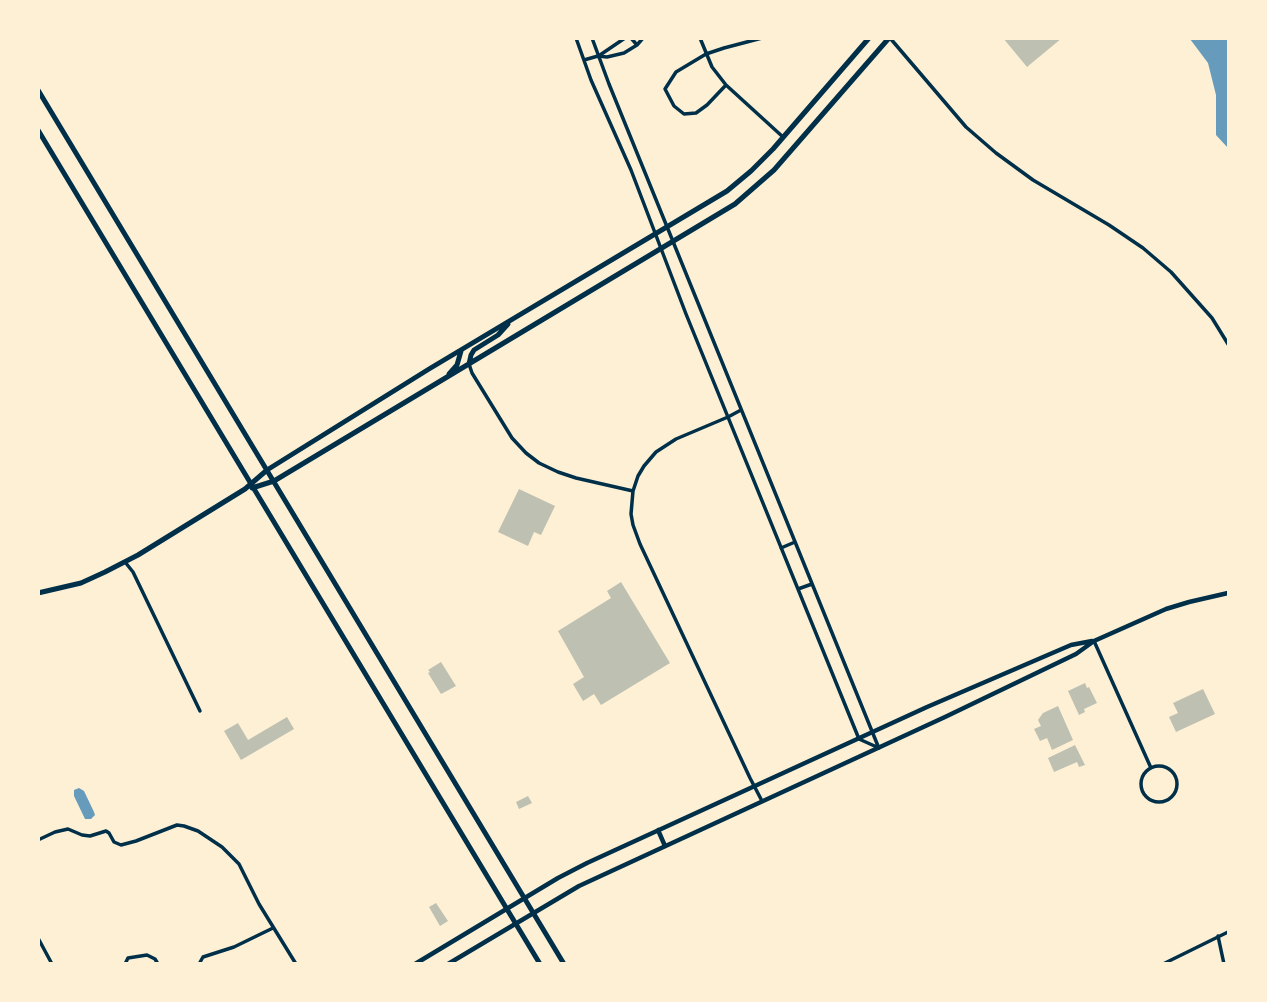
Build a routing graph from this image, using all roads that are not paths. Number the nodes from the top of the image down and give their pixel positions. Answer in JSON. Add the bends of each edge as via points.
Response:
{"nodes":[{"id":1,"x":576,"y":38,"type":"edge"},
{"id":2,"x":592,"y":38,"type":"edge"},
{"id":3,"x":625,"y":38,"type":"edge"},
{"id":4,"x":631,"y":38,"type":"edge"},
{"id":5,"x":643,"y":38,"type":"edge"},
{"id":6,"x":700,"y":38,"type":"edge"},
{"id":7,"x":762,"y":38,"type":"edge"},
{"id":8,"x":869,"y":38,"type":"edge"},
{"id":9,"x":890,"y":38,"type":"edge"},
{"id":10,"x":637,"y":45,"type":"junction"},
{"id":11,"x":706,"y":54,"type":"junction"},
{"id":12,"x":598,"y":56,"type":"junction"},
{"id":13,"x":584,"y":60,"type":"junction"},
{"id":14,"x":726,"y":85,"type":"junction"},
{"id":15,"x":38,"y":90,"type":"edge"},
{"id":16,"x":38,"y":131,"type":"edge"},
{"id":17,"x":783,"y":137,"type":"junction"},
{"id":18,"x":667,"y":228,"type":"junction"},
{"id":19,"x":656,"y":234,"type":"junction"},
{"id":20,"x":673,"y":242,"type":"junction"},
{"id":21,"x":661,"y":249,"type":"junction"},
{"id":22,"x":513,"y":319,"type":"junction"},
{"id":23,"x":1228,"y":344,"type":"edge"},
{"id":24,"x":461,"y":351,"type":"junction"},
{"id":25,"x":469,"y":364,"type":"junction"},
{"id":26,"x":444,"y":379,"type":"junction"},
{"id":27,"x":741,"y":411,"type":"junction"},
{"id":28,"x":728,"y":417,"type":"junction"},
{"id":29,"x":267,"y":470,"type":"junction"},
{"id":30,"x":274,"y":481,"type":"junction"},
{"id":31,"x":252,"y":486,"type":"junction"},
{"id":32,"x":634,"y":491,"type":"junction"},
{"id":33,"x":795,"y":542,"type":"junction"},
{"id":34,"x":781,"y":548,"type":"junction"},
{"id":35,"x":125,"y":562,"type":"junction"},
{"id":36,"x":812,"y":584,"type":"junction"},
{"id":37,"x":798,"y":589,"type":"junction"},
{"id":38,"x":38,"y":593,"type":"edge"},
{"id":39,"x":1228,"y":593,"type":"edge"},
{"id":40,"x":1094,"y":641,"type":"junction"},
{"id":41,"x":200,"y":711,"type":"dead end"},
{"id":42,"x":872,"y":732,"type":"junction"},
{"id":43,"x":859,"y":739,"type":"junction"},
{"id":44,"x":879,"y":748,"type":"junction"},
{"id":45,"x":1151,"y":768,"type":"junction"},
{"id":46,"x":754,"y":787,"type":"junction"},
{"id":47,"x":762,"y":802,"type":"junction"},
{"id":48,"x":658,"y":830,"type":"junction"},
{"id":49,"x":38,"y":840,"type":"edge"},
{"id":50,"x":665,"y":846,"type":"junction"},
{"id":51,"x":525,"y":898,"type":"junction"},
{"id":52,"x":507,"y":909,"type":"junction"},
{"id":53,"x":533,"y":913,"type":"junction"},
{"id":54,"x":515,"y":923,"type":"junction"},
{"id":55,"x":272,"y":928,"type":"junction"},
{"id":56,"x":1228,"y":932,"type":"edge"},
{"id":57,"x":1219,"y":936,"type":"junction"},
{"id":58,"x":38,"y":937,"type":"edge"},
{"id":59,"x":200,"y":962,"type":"edge"},
{"id":60,"x":52,"y":964,"type":"edge"},
{"id":61,"x":125,"y":964,"type":"edge"},
{"id":62,"x":158,"y":964,"type":"edge"},
{"id":63,"x":296,"y":964,"type":"edge"},
{"id":64,"x":415,"y":964,"type":"edge"},
{"id":65,"x":448,"y":964,"type":"edge"},
{"id":66,"x":540,"y":964,"type":"edge"},
{"id":67,"x":564,"y":964,"type":"edge"},
{"id":68,"x":1163,"y":964,"type":"edge"},
{"id":69,"x":1224,"y":964,"type":"edge"}],
"edges":[{"from":1,"to":13,"type":"street"},
{"from":2,"to":12,"type":"street"},
{"from":3,"to":12,"type":"street"},
{"from":4,"to":10,"type":"street"},
{"from":5,"to":10,"type":"street"},
{"from":6,"to":11,"type":"street"},
{"from":7,"to":11,"type":"street"},
{"from":8,"to":17,"type":"main road"},
{"from":9,"to":20,"type":"main road","via":[[759,184]]},
{"from":9,"to":23,"type":"street","via":[[961,121],[996,153],[1143,248],[1171,272],[1212,318]]},
{"from":10,"to":12,"type":"street","via":[[624,53]]},
{"from":11,"to":14,"type":"street"},
{"from":11,"to":14,"type":"street","via":[[676,72],[665,89],[674,106],[684,114],[696,113]]},
{"from":12,"to":13,"type":"street"},
{"from":12,"to":18,"type":"street"},
{"from":13,"to":19,"type":"street"},
{"from":14,"to":17,"type":"street"},
{"from":15,"to":29,"type":"main road"},
{"from":16,"to":31,"type":"main road"},
{"from":17,"to":18,"type":"main road","via":[[735,185]]},
{"from":18,"to":19,"type":"main road"},
{"from":18,"to":20,"type":"street"},
{"from":19,"to":21,"type":"street"},
{"from":19,"to":22,"type":"main road"},
{"from":20,"to":21,"type":"main road"},
{"from":20,"to":27,"type":"street"},
{"from":21,"to":25,"type":"main road"},
{"from":21,"to":28,"type":"street"},
{"from":22,"to":24,"type":"main road"},
{"from":22,"to":25,"type":"main road","via":[[474,350]]},
{"from":24,"to":26,"type":"main road","via":[[457,365]]},
{"from":24,"to":29,"type":"main road"},
{"from":25,"to":26,"type":"main road"},
{"from":25,"to":32,"type":"street","via":[[512,438],[526,453],[558,472]]},
{"from":26,"to":30,"type":"main road"},
{"from":27,"to":28,"type":"street"},
{"from":27,"to":33,"type":"street"},
{"from":28,"to":32,"type":"street","via":[[664,446],[644,466]]},
{"from":28,"to":34,"type":"street"},
{"from":29,"to":30,"type":"main road"},
{"from":29,"to":31,"type":"main road"},
{"from":30,"to":31,"type":"main road"},
{"from":30,"to":51,"type":"main road"},
{"from":31,"to":35,"type":"main road"},
{"from":31,"to":52,"type":"main road"},
{"from":32,"to":46,"type":"street","via":[[631,514],[639,542]]},
{"from":33,"to":34,"type":"street"},
{"from":33,"to":36,"type":"street"},
{"from":34,"to":37,"type":"street"},
{"from":35,"to":38,"type":"main road","via":[[80,583]]},
{"from":35,"to":41,"type":"street"},
{"from":36,"to":37,"type":"street"},
{"from":36,"to":42,"type":"street"},
{"from":37,"to":43,"type":"street"},
{"from":39,"to":40,"type":"main road","via":[[1166,610]]},
{"from":40,"to":42,"type":"main road","via":[[1071,645]]},
{"from":40,"to":44,"type":"main road","via":[[1076,654]]},
{"from":40,"to":45,"type":"street"},
{"from":42,"to":43,"type":"main road"},
{"from":42,"to":44,"type":"street"},
{"from":43,"to":44,"type":"street"},
{"from":43,"to":46,"type":"main road"},
{"from":44,"to":47,"type":"main road"},
{"from":45,"to":45,"type":"street","via":[[1143,777],[1144,794],[1154,801],[1166,801],[1175,793],[1175,776],[1168,768]]},
{"from":46,"to":47,"type":"street"},
{"from":46,"to":48,"type":"main road"},
{"from":47,"to":50,"type":"main road"},
{"from":48,"to":50,"type":"main road"},
{"from":48,"to":51,"type":"main road"},
{"from":49,"to":55,"type":"street","via":[[68,829],[90,836],[106,831],[121,845],[174,826],[192,829],[239,864]]},
{"from":50,"to":53,"type":"main road"},
{"from":51,"to":52,"type":"main road"},
{"from":51,"to":53,"type":"main road"},
{"from":52,"to":54,"type":"main road"},
{"from":52,"to":64,"type":"main road"},
{"from":53,"to":54,"type":"main road"},
{"from":53,"to":67,"type":"main road"},
{"from":54,"to":65,"type":"main road"},
{"from":54,"to":66,"type":"main road"},
{"from":55,"to":59,"type":"street"},
{"from":55,"to":63,"type":"street"},
{"from":56,"to":57,"type":"street"},
{"from":57,"to":68,"type":"street"},
{"from":57,"to":69,"type":"street"},
{"from":58,"to":60,"type":"street"},
{"from":61,"to":62,"type":"street","via":[[128,958],[141,955],[151,956]]}]}
